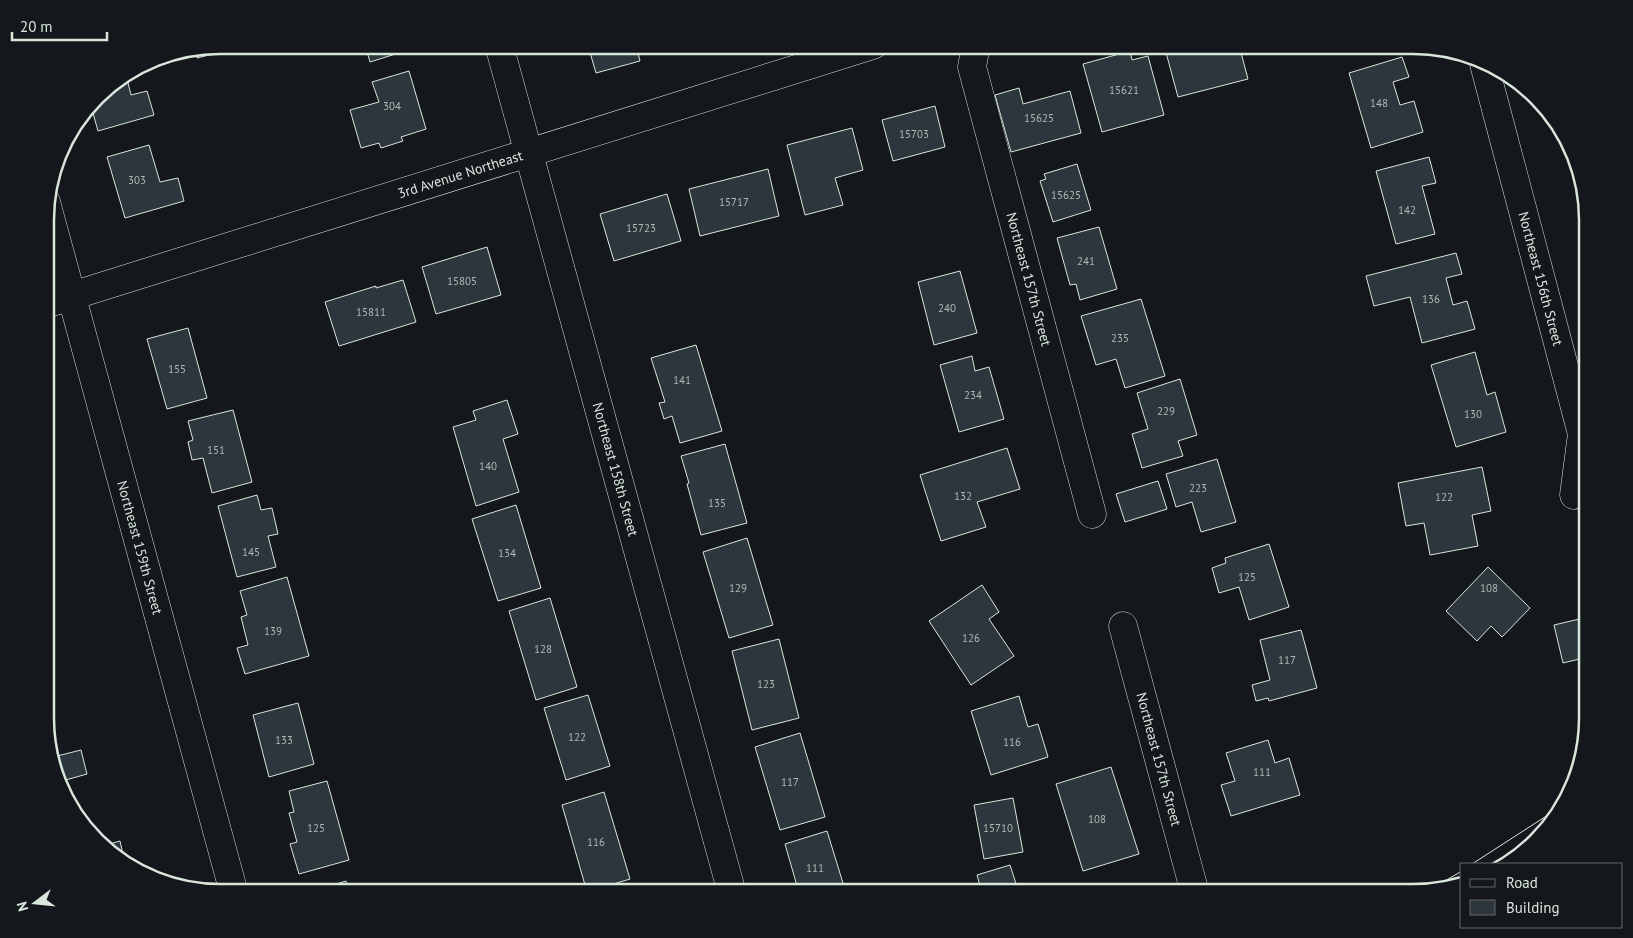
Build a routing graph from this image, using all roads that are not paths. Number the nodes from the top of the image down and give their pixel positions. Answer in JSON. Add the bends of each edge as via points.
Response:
{"nodes":[{"id":1,"x":502,"y":54,"type":"edge"},
{"id":2,"x":844,"y":54,"type":"edge"},
{"id":3,"x":974,"y":54,"type":"edge"},
{"id":4,"x":1486,"y":71,"type":"edge"},
{"id":5,"x":529,"y":152,"type":"junction"},
{"id":6,"x":54,"y":231,"type":"edge"},
{"id":7,"x":72,"y":296,"type":"junction"},
{"id":8,"x":54,"y":302,"type":"edge"},
{"id":9,"x":1579,"y":423,"type":"edge"},
{"id":10,"x":1579,"y":457,"type":"edge"},
{"id":11,"x":1574,"y":495,"type":"dead end"},
{"id":12,"x":1092,"y":514,"type":"dead end"},
{"id":13,"x":1123,"y":626,"type":"dead end"},
{"id":14,"x":232,"y":884,"type":"edge"},
{"id":15,"x":730,"y":884,"type":"edge"},
{"id":16,"x":1193,"y":884,"type":"edge"}],
"edges":[{"from":1,"to":5,"type":"street","name":"Northeast 158th Street"},
{"from":2,"to":5,"type":"street","name":"3rd Avenue Northeast"},
{"from":3,"to":12,"type":"street","name":"Northeast 157th Street","via":[[972,67]]},
{"from":4,"to":9,"type":"street","name":"Northeast 156th Street"},
{"from":5,"to":7,"type":"street","name":"3rd Avenue Northeast"},
{"from":5,"to":15,"type":"street","name":"Northeast 158th Street"},
{"from":6,"to":7,"type":"street","name":"Northeast 159th Street"},
{"from":7,"to":8,"type":"street","name":"3rd Avenue Northeast"},
{"from":7,"to":14,"type":"street","name":"Northeast 159th Street"},
{"from":10,"to":11,"type":"street","name":"Northeast 156th Street"},
{"from":13,"to":16,"type":"street","name":"Northeast 157th Street"}]}
